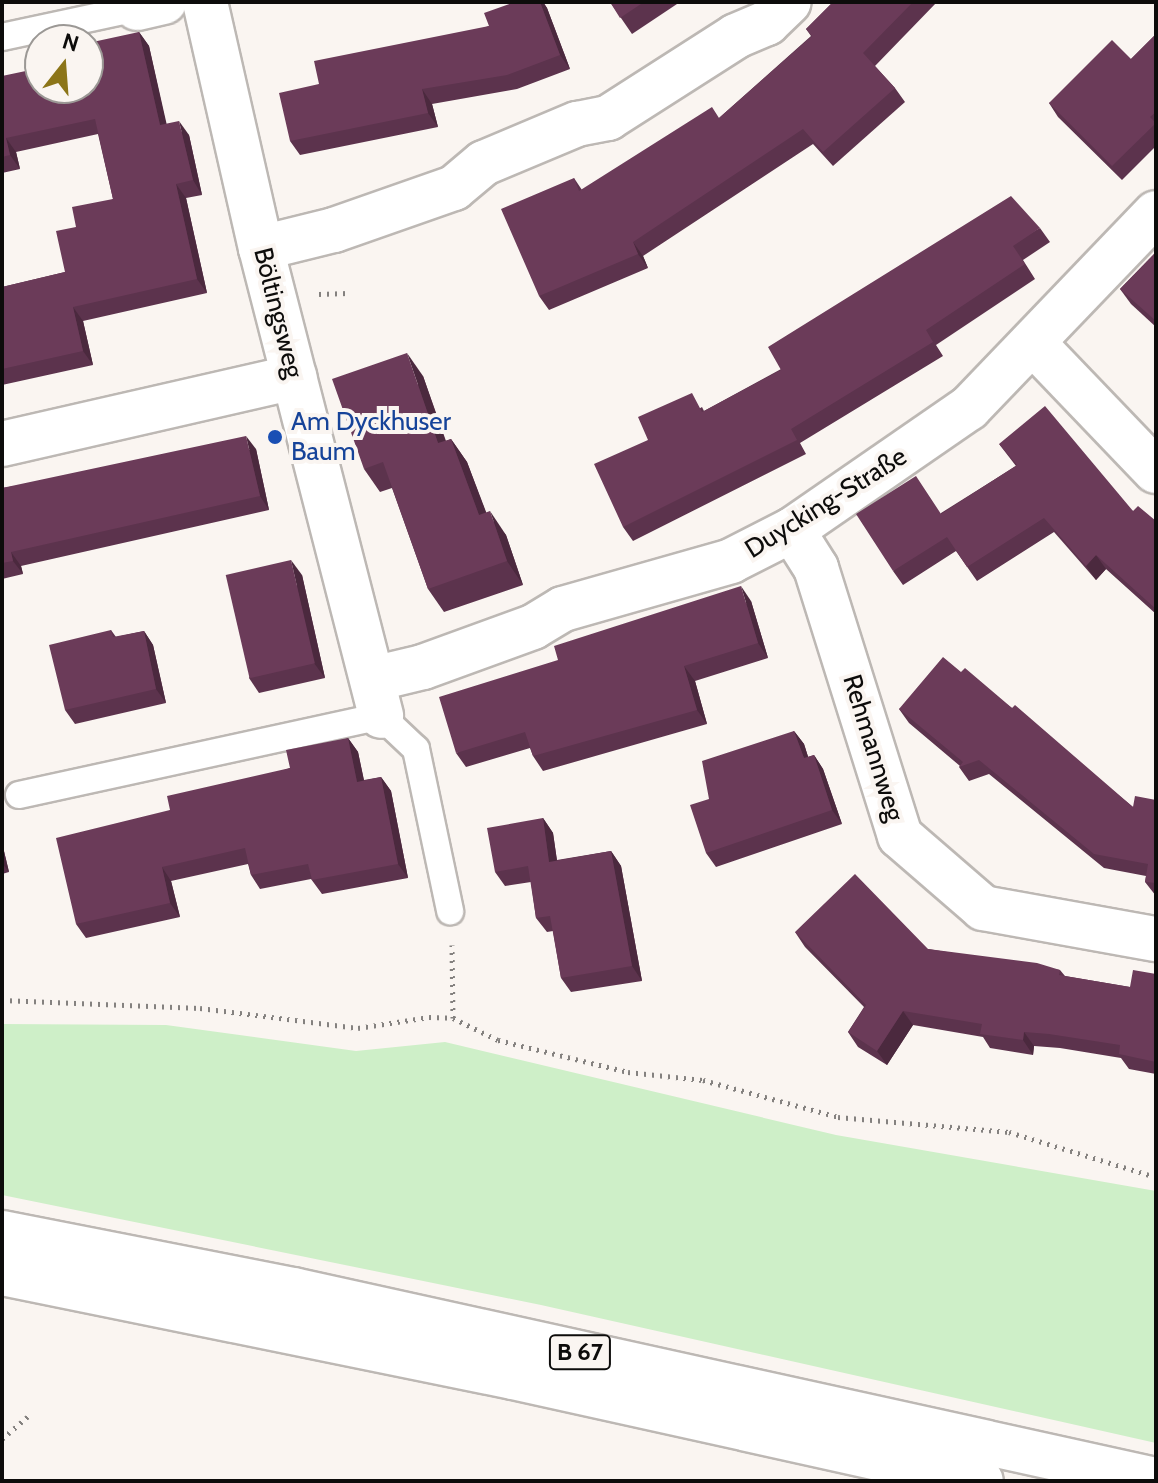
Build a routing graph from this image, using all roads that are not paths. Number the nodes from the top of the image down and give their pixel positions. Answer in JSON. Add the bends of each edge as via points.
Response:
{"nodes":[{"id":1,"x":205,"y":2,"type":"edge"},
{"id":2,"x":789,"y":2,"type":"edge"},
{"id":3,"x":150,"y":5,"type":"edge"},
{"id":4,"x":2,"y":37,"type":"edge"},
{"id":5,"x":1156,"y":213,"type":"edge"},
{"id":6,"x":261,"y":248,"type":"junction"},
{"id":7,"x":1034,"y":344,"type":"junction"},
{"id":8,"x":294,"y":377,"type":"junction"},
{"id":9,"x":2,"y":444,"type":"edge"},
{"id":10,"x":1156,"y":471,"type":"edge"},
{"id":11,"x":792,"y":530,"type":"junction"},
{"id":12,"x":377,"y":698,"type":"junction"},
{"id":13,"x":19,"y":795,"type":"dead end"},
{"id":14,"x":450,"y":911,"type":"road end"},
{"id":15,"x":1156,"y":939,"type":"edge"},
{"id":16,"x":2,"y":1233,"type":"edge"},
{"id":17,"x":2,"y":1273,"type":"edge"},
{"id":18,"x":1156,"y":1480,"type":"edge"},
{"id":19,"x":981,"y":1481,"type":"edge"}],
"edges":[{"from":1,"to":6,"type":"main road","name":"Böltingsweg"},
{"from":2,"to":6,"type":"main road","via":[[767,23],[736,36],[608,118],[577,124],[484,163],[454,188],[334,230]]},
{"from":3,"to":4,"type":"lane"},
{"from":5,"to":7,"type":"main road","name":"Duycking-Straße"},
{"from":6,"to":8,"type":"main road","name":"Böltingsweg"},
{"from":7,"to":10,"type":"main road"},
{"from":7,"to":11,"type":"main road","name":"Duycking-Straße","via":[[969,408]]},
{"from":8,"to":9,"type":"main road"},
{"from":8,"to":12,"type":"main road","name":"Böltingsweg"},
{"from":11,"to":12,"type":"main road","name":"Duycking-Straße","via":[[731,561],[563,609],[533,627],[423,667]]},
{"from":11,"to":15,"type":"main road","name":"Rehmannweg","via":[[816,568],[900,836],[983,908]]},
{"from":12,"to":13,"type":"lane"},
{"from":12,"to":14,"type":"lane","via":[[416,749]]},
{"from":16,"to":18,"type":"main road","number":"B 67","via":[[308,1293]]},
{"from":17,"to":19,"type":"main road","number":"B 67","via":[[513,1377]]}]}
